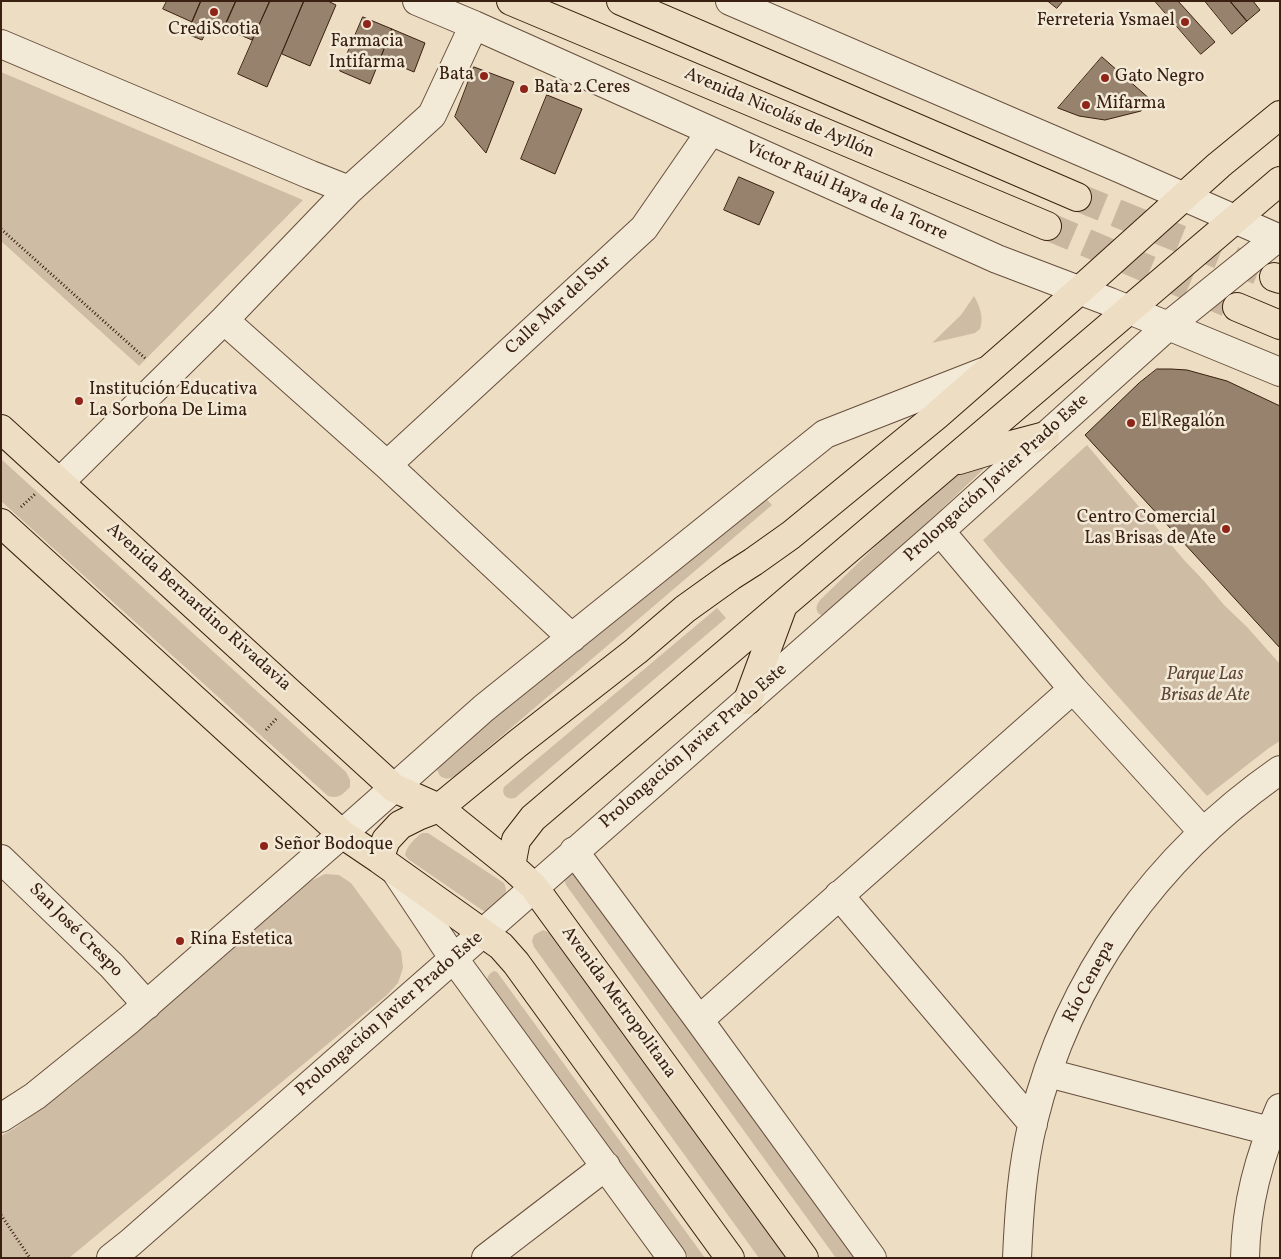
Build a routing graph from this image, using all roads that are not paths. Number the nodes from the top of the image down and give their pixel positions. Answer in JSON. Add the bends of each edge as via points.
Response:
{"nodes":[{"id":1,"x":417,"y":1,"type":"edge"},
{"id":2,"x":512,"y":1,"type":"edge"},
{"id":3,"x":621,"y":1,"type":"edge"},
{"id":4,"x":730,"y":1,"type":"edge"},
{"id":5,"x":474,"y":25,"type":"junction"},
{"id":6,"x":1,"y":44,"type":"edge"},
{"id":7,"x":1280,"y":115,"type":"edge"},
{"id":8,"x":711,"y":131,"type":"junction"},
{"id":9,"x":1280,"y":181,"type":"edge"},
{"id":10,"x":349,"y":190,"type":"junction"},
{"id":11,"x":1184,"y":196,"type":"junction"},
{"id":12,"x":1077,"y":197,"type":"tunnel mouth"},
{"id":13,"x":1235,"y":219,"type":"junction"},
{"id":14,"x":1047,"y":226,"type":"tunnel mouth"},
{"id":15,"x":1278,"y":238,"type":"edge"},
{"id":16,"x":1080,"y":290,"type":"junction"},
{"id":17,"x":1237,"y":307,"type":"tunnel mouth"},
{"id":18,"x":1128,"y":310,"type":"junction"},
{"id":19,"x":224,"y":320,"type":"junction"},
{"id":20,"x":1280,"y":325,"type":"edge"},
{"id":21,"x":1168,"y":326,"type":"junction"},
{"id":22,"x":988,"y":370,"type":"junction"},
{"id":23,"x":1280,"y":372,"type":"edge"},
{"id":24,"x":1,"y":429,"type":"edge"},
{"id":25,"x":1045,"y":436,"type":"junction"},
{"id":26,"x":950,"y":462,"type":"junction"},
{"id":27,"x":387,"y":465,"type":"junction"},
{"id":28,"x":56,"y":479,"type":"junction"},
{"id":29,"x":2,"y":524,"type":"edge"},
{"id":30,"x":940,"y":531,"type":"junction"},
{"id":31,"x":783,"y":605,"type":"junction"},
{"id":32,"x":572,"y":638,"type":"junction"},
{"id":33,"x":1073,"y":689,"type":"junction"},
{"id":34,"x":748,"y":700,"type":"junction"},
{"id":35,"x":1280,"y":770,"type":"edge"},
{"id":36,"x":394,"y":788,"type":"junction"},
{"id":37,"x":439,"y":808,"type":"junction"},
{"id":38,"x":1203,"y":832,"type":"junction"},
{"id":39,"x":342,"y":834,"type":"junction"},
{"id":40,"x":574,"y":852,"type":"junction"},
{"id":41,"x":1,"y":859,"type":"edge"},
{"id":42,"x":387,"y":865,"type":"junction"},
{"id":43,"x":511,"y":866,"type":"junction"},
{"id":44,"x":534,"y":887,"type":"junction"},
{"id":45,"x":839,"y":895,"type":"junction"},
{"id":46,"x":483,"y":933,"type":"junction"},
{"id":47,"x":454,"y":959,"type":"junction"},
{"id":48,"x":146,"y":1005,"type":"junction"},
{"id":49,"x":699,"y":1020,"type":"junction"},
{"id":50,"x":1048,"y":1072,"type":"junction"},
{"id":51,"x":1,"y":1118,"type":"edge"},
{"id":52,"x":1275,"y":1119,"type":"edge"},
{"id":53,"x":1033,"y":1124,"type":"junction"},
{"id":54,"x":606,"y":1166,"type":"junction"},
{"id":55,"x":111,"y":1258,"type":"edge"},
{"id":56,"x":486,"y":1258,"type":"edge"},
{"id":57,"x":672,"y":1258,"type":"edge"},
{"id":58,"x":730,"y":1258,"type":"edge"},
{"id":59,"x":804,"y":1258,"type":"edge"},
{"id":60,"x":872,"y":1258,"type":"edge"},
{"id":61,"x":1017,"y":1258,"type":"edge"},
{"id":62,"x":1246,"y":1258,"type":"edge"}],
"edges":[{"from":1,"to":5,"type":"street","name":"Víctor Raúl Haya de la Torre"},
{"from":2,"to":14,"type":"main road","name":"Avenida Nicolás de Ayllón"},
{"from":3,"to":12,"type":"main road"},
{"from":4,"to":11,"type":"street"},
{"from":5,"to":8,"type":"street","name":"Víctor Raúl Haya de la Torre"},
{"from":5,"to":10,"type":"street","via":[[432,115]]},
{"from":6,"to":10,"type":"street"},
{"from":7,"to":11,"type":"main road"},
{"from":8,"to":16,"type":"street","name":"Víctor Raúl Haya de la Torre","via":[[998,259]]},
{"from":8,"to":27,"type":"street","name":"Calle Mar del Sur","via":[[644,228]]},
{"from":9,"to":13,"type":"main road"},
{"from":10,"to":19,"type":"street"},
{"from":11,"to":13,"type":"street"},
{"from":11,"to":16,"type":"main road"},
{"from":13,"to":15,"type":"street"},
{"from":13,"to":18,"type":"main road"},
{"from":15,"to":21,"type":"street","name":"Prolongación Javier Prado Este"},
{"from":16,"to":18,"type":"street","name":"Víctor Raúl Haya de la Torre"},
{"from":16,"to":22,"type":"main road"},
{"from":17,"to":20,"type":"main road"},
{"from":18,"to":21,"type":"street","name":"Víctor Raúl Haya de la Torre"},
{"from":18,"to":26,"type":"main road"},
{"from":19,"to":27,"type":"street"},
{"from":19,"to":28,"type":"street"},
{"from":21,"to":23,"type":"street","name":"Víctor Raúl Haya de la Torre"},
{"from":21,"to":25,"type":"street","name":"Prolongación Javier Prado Este"},
{"from":22,"to":32,"type":"street","via":[[825,434]]},
{"from":22,"to":37,"type":"main road","via":[[791,535],[685,609]]},
{"from":24,"to":28,"type":"main road","name":"Avenida Bernardino Rivadavia"},
{"from":25,"to":26,"type":"main road"},
{"from":25,"to":30,"type":"street","name":"Prolongación Javier Prado Este"},
{"from":26,"to":31,"type":"main road"},
{"from":27,"to":32,"type":"street"},
{"from":28,"to":36,"type":"main road","name":"Avenida Bernardino Rivadavia"},
{"from":29,"to":39,"type":"main road"},
{"from":30,"to":33,"type":"street"},
{"from":30,"to":34,"type":"street","name":"Prolongación Javier Prado Este"},
{"from":31,"to":34,"type":"main road"},
{"from":31,"to":43,"type":"main road","via":[[533,818],[516,840]]},
{"from":32,"to":36,"type":"street","via":[[484,708]]},
{"from":33,"to":38,"type":"street"},
{"from":33,"to":45,"type":"street"},
{"from":34,"to":40,"type":"street","name":"Prolongación Javier Prado Este"},
{"from":35,"to":38,"type":"street","name":"Río Cenepa","via":[[1256,786]]},
{"from":36,"to":37,"type":"main road","name":"Avenida Metropolitana"},
{"from":36,"to":39,"type":"street"},
{"from":37,"to":42,"type":"main road","via":[[400,825],[386,840]]},
{"from":37,"to":43,"type":"main road","name":"Avenida Metropolitana"},
{"from":38,"to":50,"type":"street","name":"Río Cenepa","via":[[1163,873],[1110,942],[1065,1028]]},
{"from":39,"to":42,"type":"main road"},
{"from":39,"to":48,"type":"street"},
{"from":40,"to":44,"type":"street","name":"Prolongación Javier Prado Este"},
{"from":40,"to":49,"type":"street"},
{"from":41,"to":48,"type":"street","name":"San José Crespo","via":[[112,966]]},
{"from":42,"to":46,"type":"main road"},
{"from":42,"to":47,"type":"street"},
{"from":43,"to":44,"type":"main road","name":"Avenida Metropolitana"},
{"from":44,"to":46,"type":"street","name":"Prolongación Javier Prado Este"},
{"from":44,"to":59,"type":"main road","name":"Avenida Metropolitana"},
{"from":45,"to":49,"type":"street"},
{"from":45,"to":53,"type":"street"},
{"from":46,"to":47,"type":"street","name":"Prolongación Javier Prado Este"},
{"from":46,"to":58,"type":"main road","via":[[516,963]]},
{"from":47,"to":54,"type":"street"},
{"from":47,"to":55,"type":"street","name":"Prolongación Javier Prado Este"},
{"from":48,"to":51,"type":"street","via":[[35,1096]]},
{"from":49,"to":60,"type":"street"},
{"from":50,"to":52,"type":"street"},
{"from":50,"to":53,"type":"street","name":"Río Cenepa"},
{"from":52,"to":62,"type":"street","via":[[1261,1157],[1249,1211]]},
{"from":53,"to":61,"type":"street","name":"Río Cenepa","via":[[1018,1213]]},
{"from":54,"to":56,"type":"street"},
{"from":54,"to":57,"type":"street"}]}
